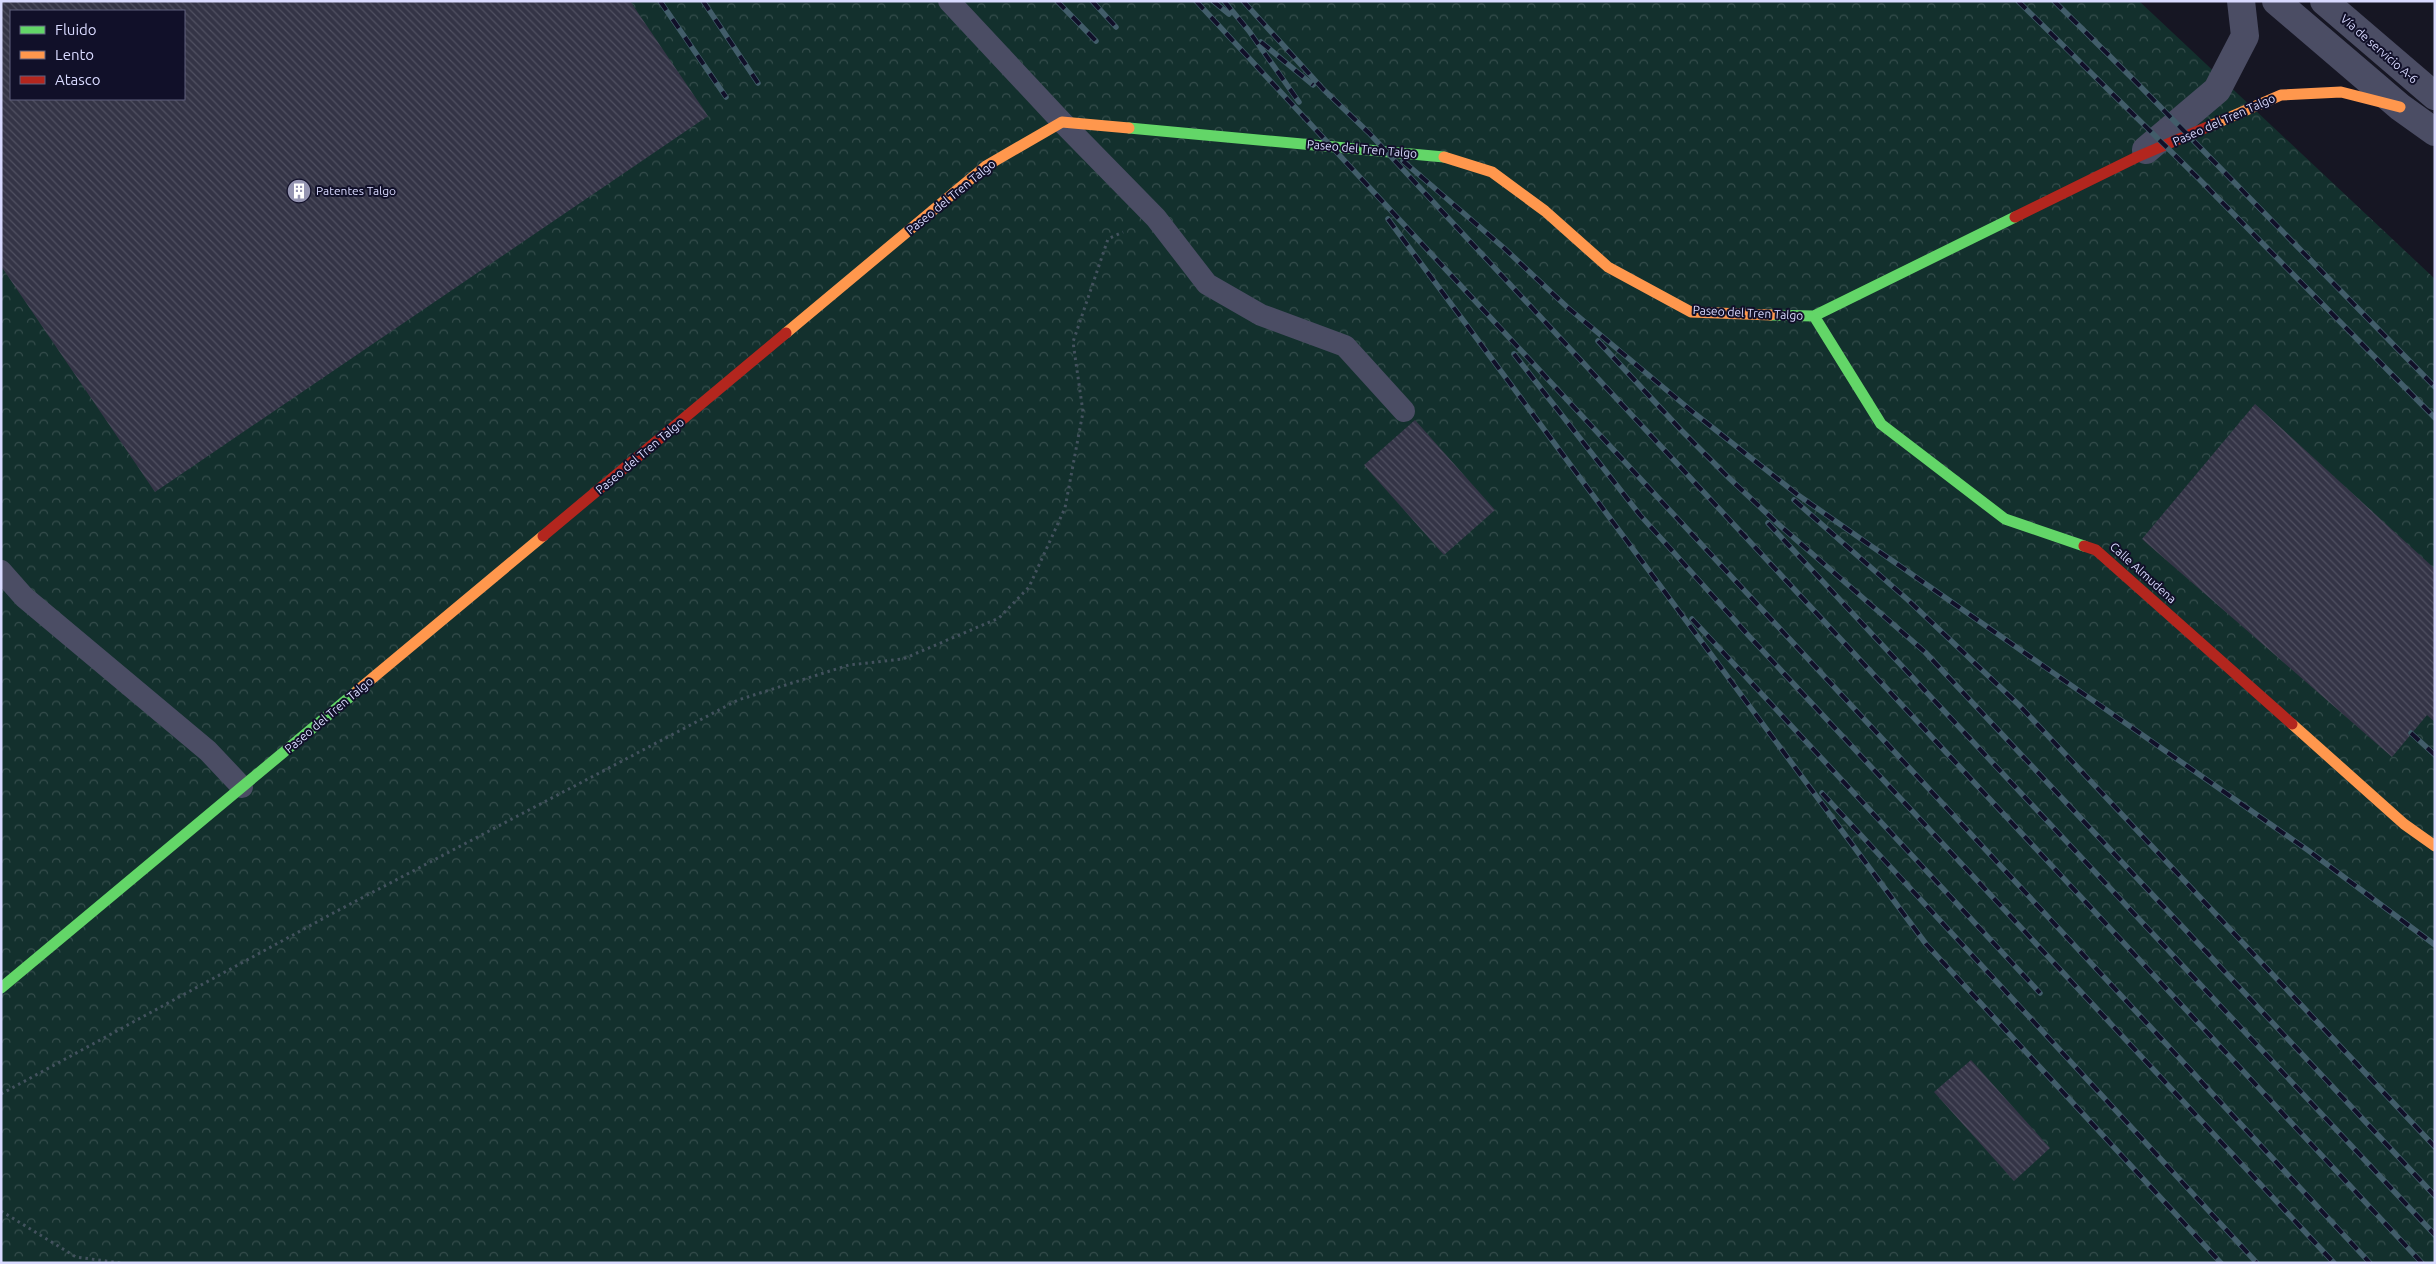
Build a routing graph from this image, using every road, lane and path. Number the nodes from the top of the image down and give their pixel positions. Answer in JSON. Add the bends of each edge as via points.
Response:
{"nodes":[{"id":1,"x":949,"y":1,"type":"edge"},
{"id":2,"x":2241,"y":1,"type":"edge"},
{"id":3,"x":2276,"y":1,"type":"edge"},
{"id":4,"x":2324,"y":1,"type":"edge"},
{"id":5,"x":2435,"y":96,"type":"edge"},
{"id":6,"x":2400,"y":107,"type":"junction"},
{"id":7,"x":1062,"y":122,"type":"junction"},
{"id":8,"x":2435,"y":132,"type":"edge"},
{"id":9,"x":2138,"y":157,"type":"junction"},
{"id":10,"x":1156,"y":218,"type":"junction"},
{"id":11,"x":1814,"y":316,"type":"junction"},
{"id":12,"x":1404,"y":411,"type":"dead end"},
{"id":13,"x":1,"y":570,"type":"edge"},
{"id":14,"x":242,"y":787,"type":"junction"},
{"id":15,"x":2435,"y":846,"type":"edge"},
{"id":16,"x":1,"y":988,"type":"edge"},
{"id":17,"x":1,"y":1094,"type":"edge"},
{"id":18,"x":1,"y":1211,"type":"edge"},
{"id":19,"x":121,"y":1263,"type":"edge"}],
"edges":[{"from":1,"to":7,"type":"lane"},
{"from":2,"to":9,"type":"street","name":"Paseo del Tren Talgo","via":[[2245,36],[2217,90]]},
{"from":3,"to":6,"type":"street"},
{"from":4,"to":5,"type":"street","name":"Vía de servicio A-6"},
{"from":6,"to":8,"type":"street"},
{"from":6,"to":9,"type":"street","name":"Paseo del Tren Talgo","via":[[2341,92],[2281,95]]},
{"from":7,"to":10,"type":"lane"},
{"from":7,"to":11,"type":"street","name":"Paseo del Tren Talgo","via":[[1437,156],[1492,172],[1546,211],[1608,267],[1691,312]]},
{"from":7,"to":14,"type":"street","name":"Paseo del Tren Talgo","via":[[986,166]]},
{"from":9,"to":11,"type":"street","name":"Paseo del Tren Talgo"},
{"from":10,"to":12,"type":"lane","via":[[1207,284],[1261,315],[1345,346]]},
{"from":10,"to":17,"type":"path","via":[[1108,239],[1073,342],[1083,412],[1065,508],[1029,587],[999,618],[903,659],[850,665],[738,700],[337,911]]},
{"from":11,"to":15,"type":"street","name":"Calle Almudena","via":[[1880,424],[2005,519],[2096,550],[2404,824]]},
{"from":13,"to":14,"type":"lane","via":[[24,597],[208,751]]},
{"from":14,"to":16,"type":"street","name":"Paseo del Tren Talgo"},
{"from":18,"to":19,"type":"path","via":[[76,1257]]}]}
